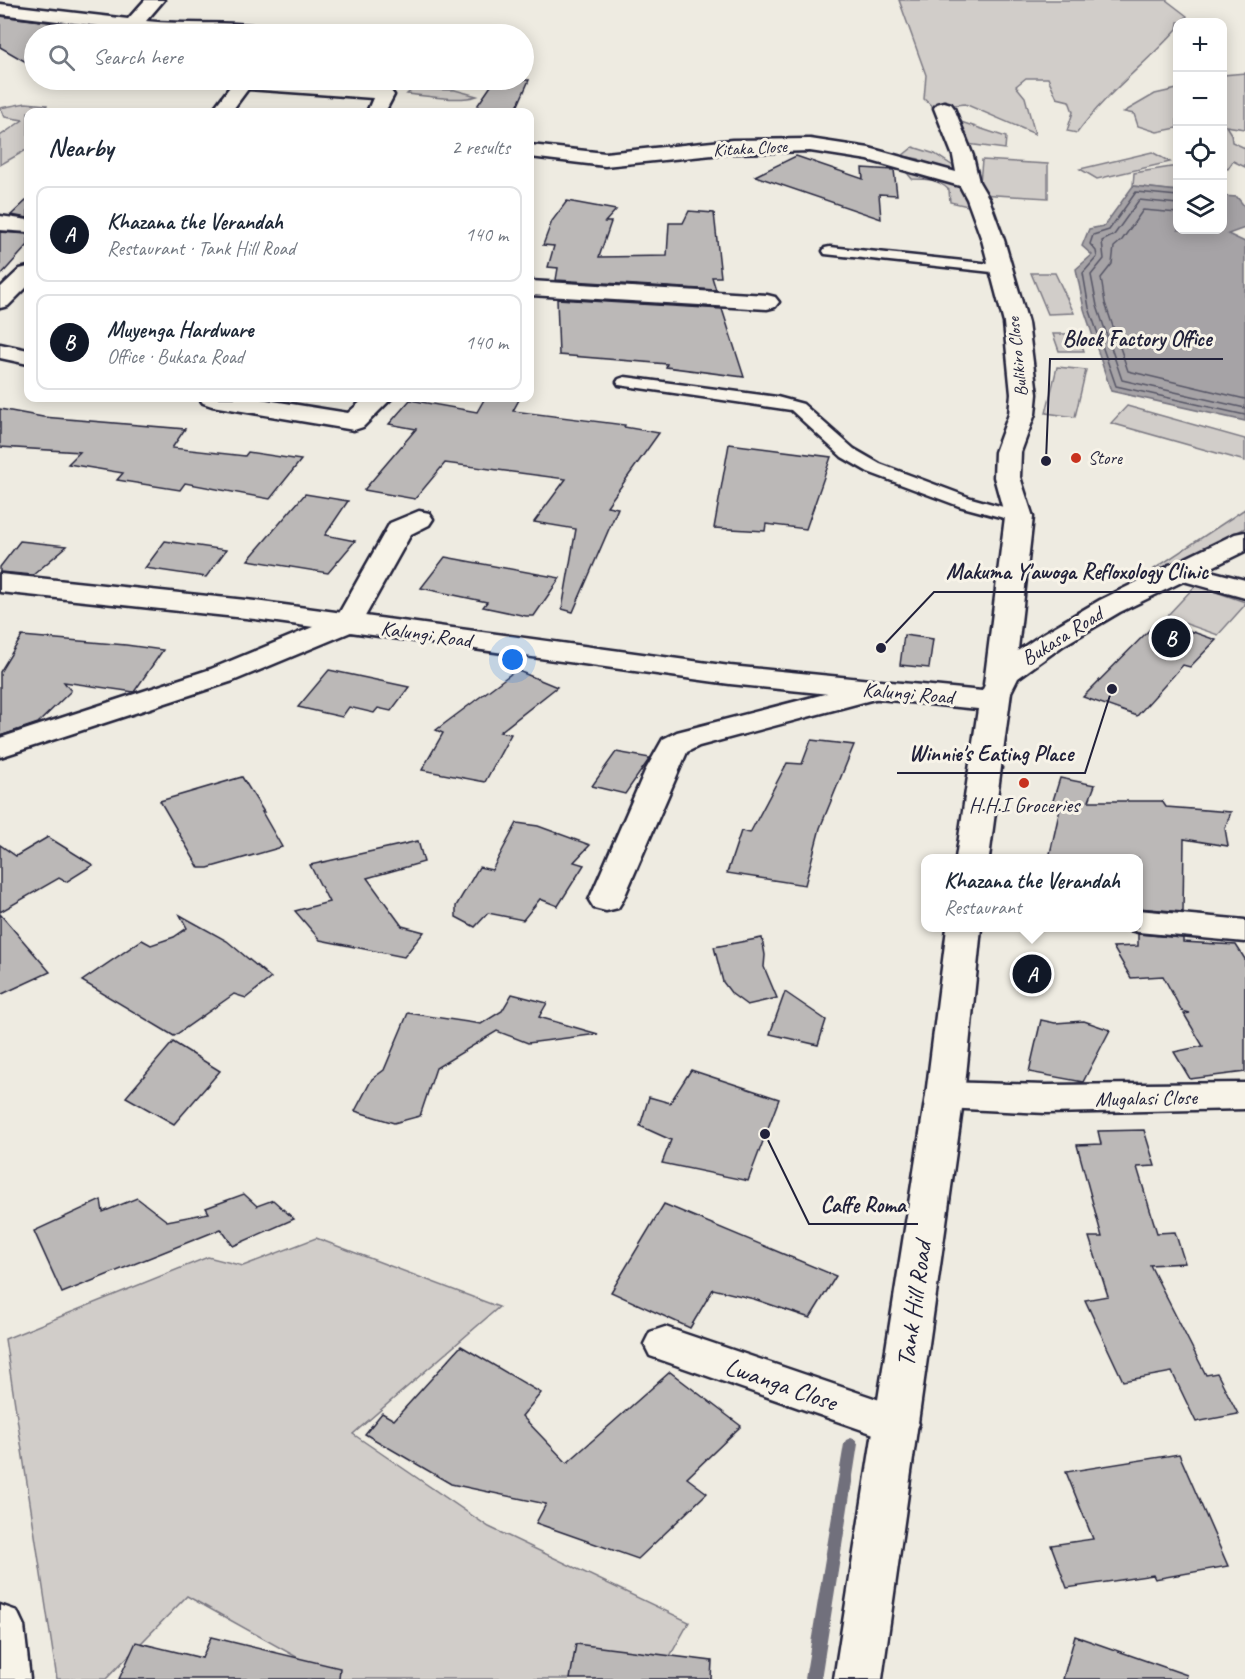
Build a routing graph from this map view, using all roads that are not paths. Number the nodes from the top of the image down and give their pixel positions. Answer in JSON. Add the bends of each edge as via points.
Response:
{"nodes":[{"id":1,"x":155,"y":0,"type":"edge"},
{"id":2,"x":0,"y":9,"type":"edge"},
{"id":3,"x":125,"y":24,"type":"edge"},
{"id":4,"x":134,"y":24,"type":"edge"},
{"id":5,"x":237,"y":90,"type":"edge"},
{"id":6,"x":353,"y":90,"type":"edge"},
{"id":7,"x":224,"y":108,"type":"edge"},
{"id":8,"x":378,"y":108,"type":"edge"},
{"id":9,"x":944,"y":108,"type":"dead end"},
{"id":10,"x":534,"y":151,"type":"edge"},
{"id":11,"x":968,"y":182,"type":"junction"},
{"id":12,"x":0,"y":223,"type":"edge"},
{"id":13,"x":24,"y":226,"type":"edge"},
{"id":14,"x":830,"y":251,"type":"dead end"},
{"id":15,"x":1001,"y":269,"type":"junction"},
{"id":16,"x":534,"y":288,"type":"edge"},
{"id":17,"x":767,"y":302,"type":"dead end"},
{"id":18,"x":0,"y":351,"type":"edge"},
{"id":19,"x":24,"y":356,"type":"edge"},
{"id":20,"x":625,"y":382,"type":"dead end"},
{"id":21,"x":236,"y":402,"type":"edge"},
{"id":22,"x":375,"y":402,"type":"edge"},
{"id":23,"x":1019,"y":518,"type":"junction"},
{"id":24,"x":419,"y":519,"type":"dead end"},
{"id":25,"x":1245,"y":540,"type":"edge"},
{"id":26,"x":1179,"y":571,"type":"junction"},
{"id":27,"x":0,"y":583,"type":"edge"},
{"id":28,"x":1245,"y":589,"type":"edge"},
{"id":29,"x":348,"y":623,"type":"junction"},
{"id":30,"x":875,"y":690,"type":"junction"},
{"id":31,"x":997,"y":692,"type":"junction"},
{"id":32,"x":0,"y":748,"type":"edge"},
{"id":33,"x":974,"y":854,"type":"edge"},
{"id":34,"x":606,"y":900,"type":"dead end"},
{"id":35,"x":1143,"y":922,"type":"edge"},
{"id":36,"x":963,"y":932,"type":"edge"},
{"id":37,"x":1245,"y":932,"type":"edge"},
{"id":38,"x":945,"y":1095,"type":"junction"},
{"id":39,"x":1245,"y":1096,"type":"edge"},
{"id":40,"x":665,"y":1344,"type":"dead end"},
{"id":41,"x":897,"y":1424,"type":"junction"},
{"id":42,"x":0,"y":1626,"type":"edge"},
{"id":43,"x":6,"y":1679,"type":"edge"},
{"id":44,"x":858,"y":1679,"type":"edge"}],
"edges":[{"from":1,"to":4,"type":"street"},
{"from":2,"to":3,"type":"street"},
{"from":5,"to":7,"type":"street"},
{"from":6,"to":8,"type":"street","via":[[384,95]]},
{"from":9,"to":11,"type":"street","name":"Bulikiro Close","via":[[963,156]]},
{"from":10,"to":11,"type":"street","name":"Kitaka Close","via":[[614,161],[748,146],[834,148],[889,158]]},
{"from":11,"to":15,"type":"street","name":"Bulikiro Close","via":[[978,199]]},
{"from":12,"to":13,"type":"street"},
{"from":14,"to":15,"type":"lane"},
{"from":15,"to":23,"type":"street","name":"Bulikiro Close","via":[[1016,324],[1024,394],[1022,414],[1008,452],[1007,477]]},
{"from":16,"to":17,"type":"street"},
{"from":18,"to":19,"type":"street"},
{"from":20,"to":23,"type":"lane","via":[[796,407],[848,453],[874,468]]},
{"from":21,"to":22,"type":"street","via":[[354,422]]},
{"from":23,"to":31,"type":"street","name":"Bulikiro Close"},
{"from":24,"to":29,"type":"street","via":[[400,529]]},
{"from":25,"to":26,"type":"street","name":"Bukasa Road"},
{"from":26,"to":28,"type":"street"},
{"from":26,"to":31,"type":"street","name":"Bukasa Road","via":[[1054,639],[1005,673]]},
{"from":27,"to":29,"type":"street","name":"Kalungi Road"},
{"from":29,"to":30,"type":"street","name":"Kalungi Road","via":[[730,675]]},
{"from":29,"to":32,"type":"street","via":[[201,682]]},
{"from":30,"to":31,"type":"street","name":"Kalungi Road"},
{"from":30,"to":34,"type":"street","via":[[674,746]]},
{"from":31,"to":33,"type":"street"},
{"from":35,"to":37,"type":"street"},
{"from":36,"to":38,"type":"street","name":"Tank Hill Road"},
{"from":38,"to":39,"type":"street","name":"Mugalasi Close","via":[[1046,1099]]},
{"from":38,"to":41,"type":"street","name":"Tank Hill Road"},
{"from":40,"to":41,"type":"street","name":"Lwanga Close"},
{"from":41,"to":44,"type":"street","name":"Tank Hill Road"},
{"from":42,"to":43,"type":"street"}]}
